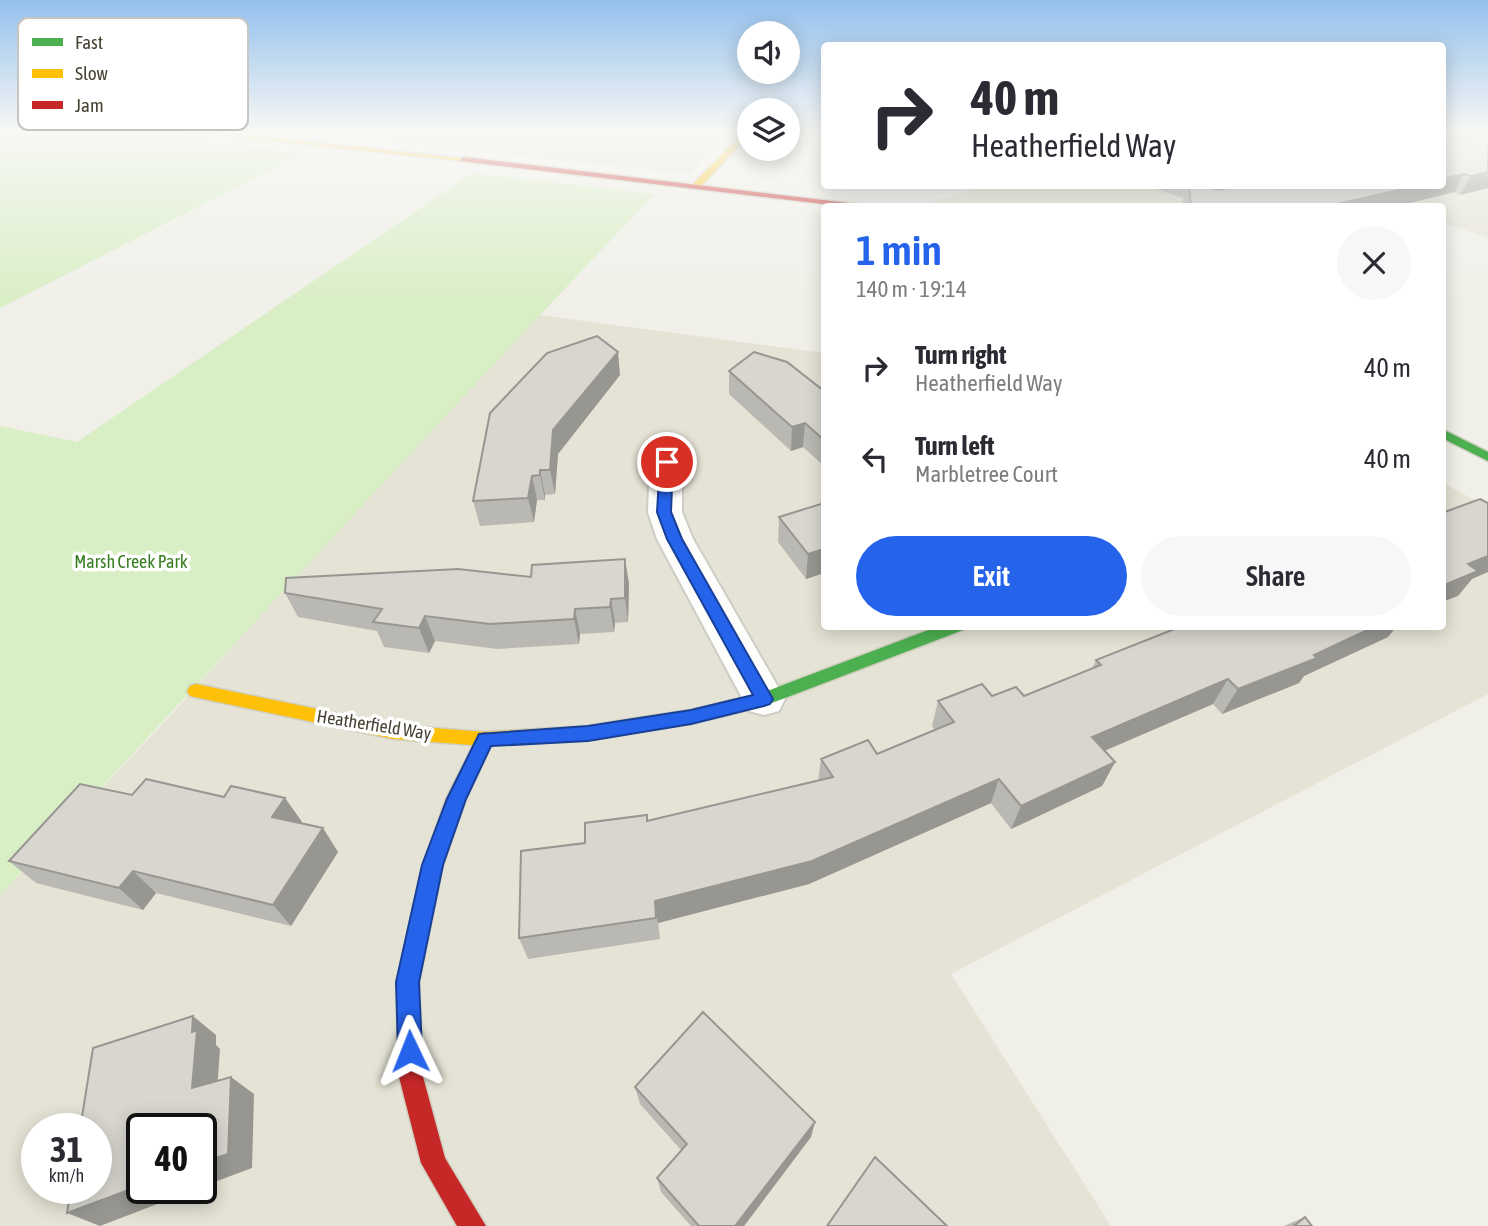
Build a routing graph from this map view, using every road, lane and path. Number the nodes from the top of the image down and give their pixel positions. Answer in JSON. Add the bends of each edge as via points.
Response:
{"nodes":[{"id":1,"x":729,"y":189,"type":"edge"},
{"id":2,"x":834,"y":203,"type":"edge"},
{"id":3,"x":1448,"y":441,"type":"edge"},
{"id":4,"x":1488,"y":457,"type":"edge"},
{"id":5,"x":667,"y":462,"type":"dead end"},
{"id":6,"x":946,"y":630,"type":"edge"},
{"id":7,"x":196,"y":691,"type":"dead end"},
{"id":8,"x":764,"y":699,"type":"junction"},
{"id":9,"x":485,"y":739,"type":"junction"},
{"id":10,"x":472,"y":1226,"type":"edge"}],
"edges":[{"from":1,"to":2,"type":"street"},
{"from":3,"to":4,"type":"street"},
{"from":5,"to":8,"type":"street","via":[[664,512],[674,539]]},
{"from":6,"to":8,"type":"street","name":"Heatherfield Way"},
{"from":7,"to":9,"type":"street","name":"Heatherfield Way","via":[[394,732]]},
{"from":8,"to":9,"type":"street","name":"Heatherfield Way","via":[[691,717],[588,733]]},
{"from":9,"to":10,"type":"street","via":[[456,799],[433,865],[408,982],[410,1073],[434,1163]]}]}
